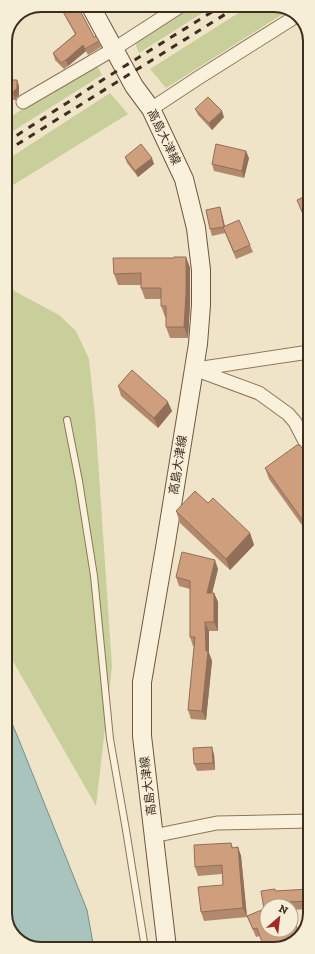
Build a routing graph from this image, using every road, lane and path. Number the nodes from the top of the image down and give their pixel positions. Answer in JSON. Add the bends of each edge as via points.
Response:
{"nodes":[{"id":1,"x":94,"y":12,"type":"edge"},
{"id":2,"x":171,"y":12,"type":"edge"},
{"id":3,"x":292,"y":19,"type":"edge"},
{"id":4,"x":114,"y":48,"type":"junction"},
{"id":5,"x":23,"y":102,"type":"dead end"},
{"id":6,"x":151,"y":109,"type":"junction"},
{"id":7,"x":303,"y":353,"type":"edge"},
{"id":8,"x":194,"y":369,"type":"junction"},
{"id":9,"x":67,"y":420,"type":"dead end"},
{"id":10,"x":303,"y":437,"type":"edge"},
{"id":11,"x":303,"y":821,"type":"edge"},
{"id":12,"x":153,"y":836,"type":"junction"},
{"id":13,"x":144,"y":942,"type":"edge"},
{"id":14,"x":166,"y":942,"type":"edge"}],
"edges":[{"from":1,"to":4,"type":"main road","name":"高島大津線"},
{"from":2,"to":4,"type":"street"},
{"from":3,"to":6,"type":"street"},
{"from":4,"to":5,"type":"street"},
{"from":4,"to":6,"type":"main road","name":"高島大津線","via":[[134,86]]},
{"from":6,"to":8,"type":"main road","name":"高島大津線","via":[[184,179],[196,228],[201,270],[201,305]]},
{"from":7,"to":8,"type":"street"},
{"from":8,"to":10,"type":"street","via":[[259,392],[288,414]]},
{"from":8,"to":12,"type":"main road","name":"高島大津線","via":[[142,682],[142,736]]},
{"from":9,"to":13,"type":"lane","via":[[94,576],[110,739]]},
{"from":11,"to":12,"type":"street","via":[[217,823]]},
{"from":12,"to":14,"type":"main road","name":"高島大津線"}]}
